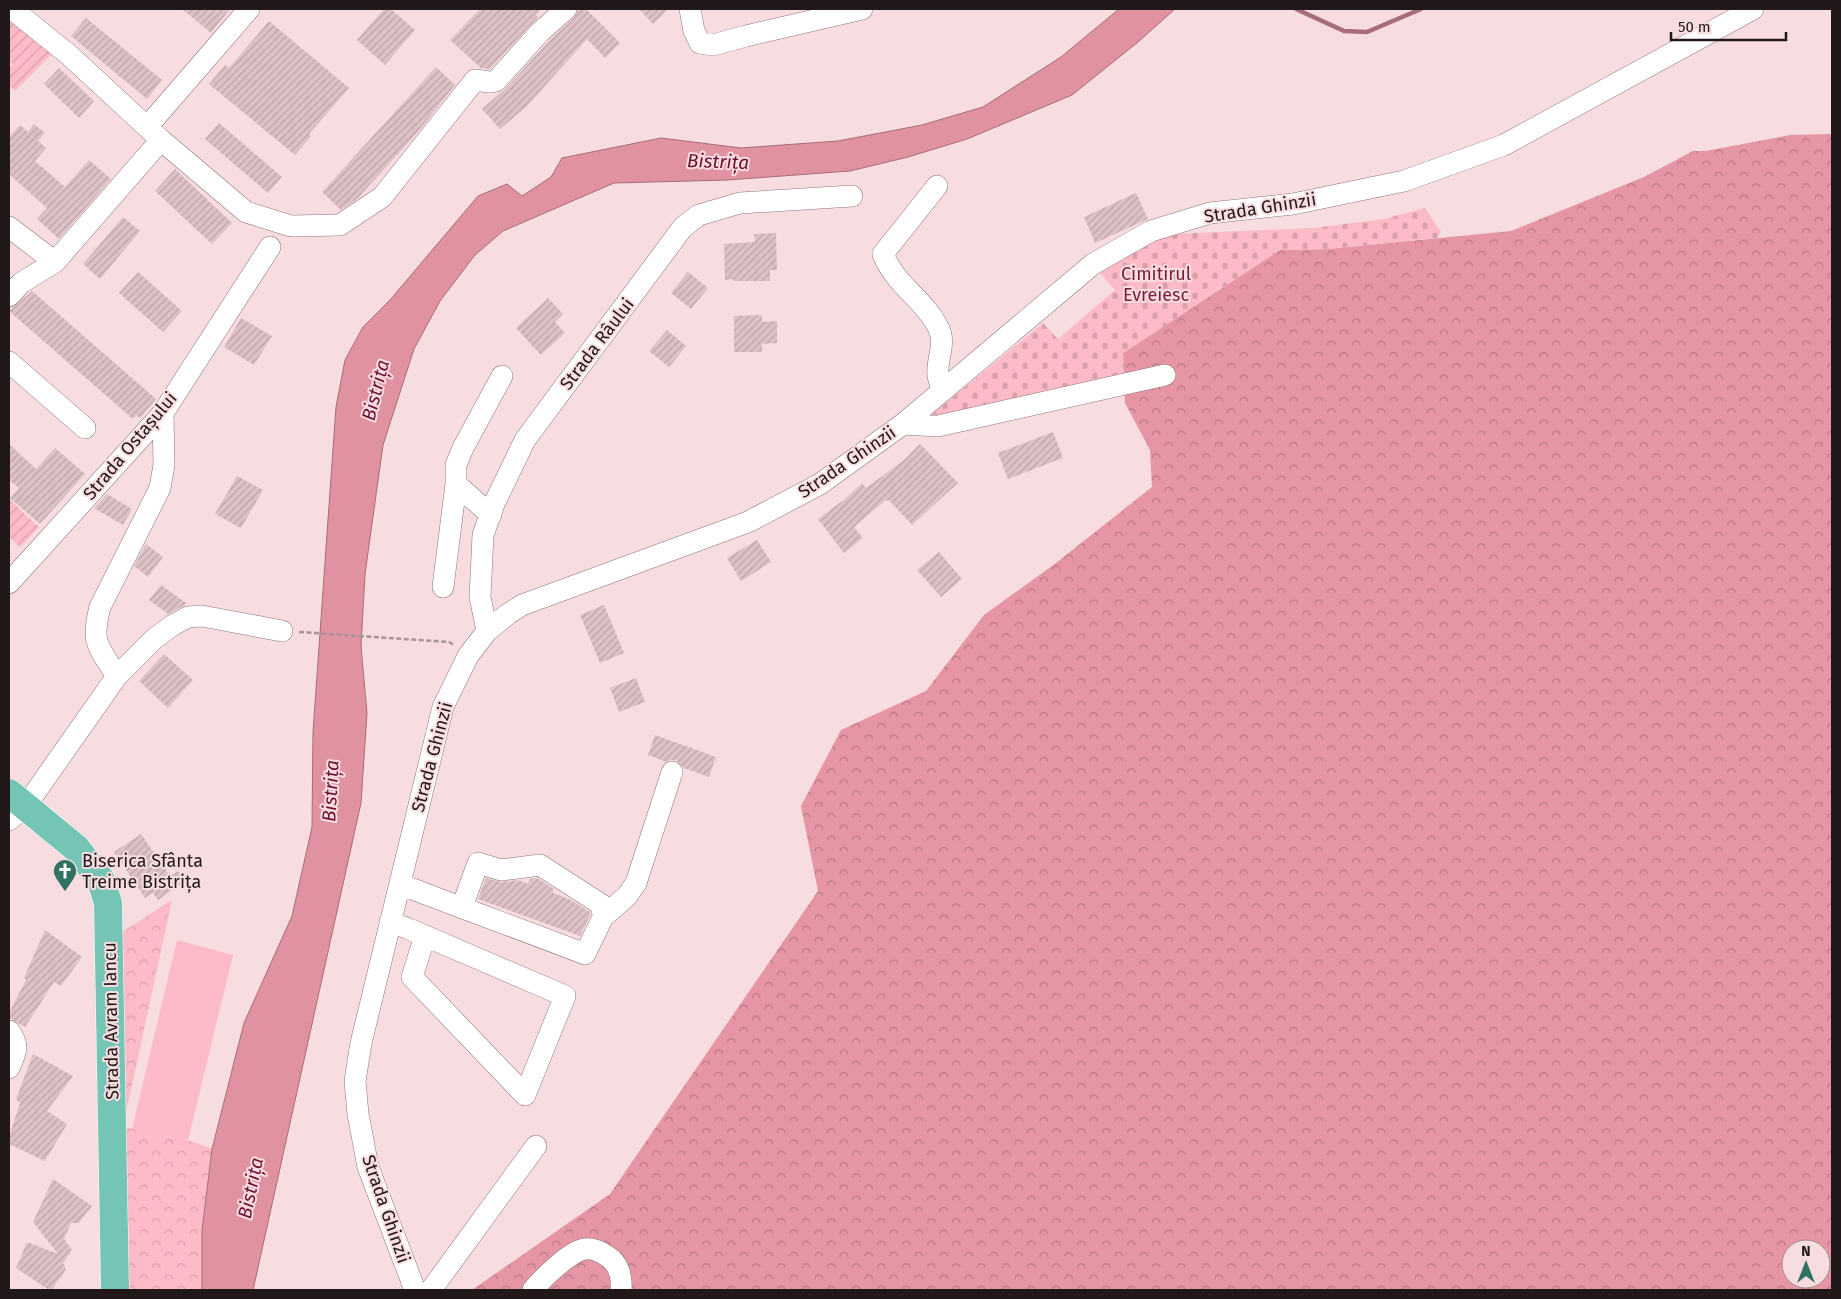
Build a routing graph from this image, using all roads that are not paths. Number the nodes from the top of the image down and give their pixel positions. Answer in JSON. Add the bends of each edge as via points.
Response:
{"nodes":[{"id":1,"x":12,"y":9,"type":"edge"},
{"id":2,"x":249,"y":9,"type":"edge"},
{"id":3,"x":566,"y":9,"type":"edge"},
{"id":4,"x":690,"y":9,"type":"edge"},
{"id":5,"x":862,"y":9,"type":"edge"},
{"id":6,"x":1753,"y":9,"type":"edge"},
{"id":7,"x":154,"y":134,"type":"junction"},
{"id":8,"x":936,"y":186,"type":"dead end"},
{"id":9,"x":852,"y":196,"type":"dead end"},
{"id":10,"x":9,"y":227,"type":"edge"},
{"id":11,"x":270,"y":247,"type":"dead end"},
{"id":12,"x":55,"y":262,"type":"junction"},
{"id":13,"x":9,"y":296,"type":"edge"},
{"id":14,"x":9,"y":362,"type":"edge"},
{"id":15,"x":1165,"y":375,"type":"dead end"},
{"id":16,"x":502,"y":376,"type":"dead end"},
{"id":17,"x":942,"y":390,"type":"junction"},
{"id":18,"x":163,"y":412,"type":"junction"},
{"id":19,"x":903,"y":424,"type":"junction"},
{"id":20,"x":85,"y":428,"type":"dead end"},
{"id":21,"x":456,"y":484,"type":"junction"},
{"id":22,"x":491,"y":515,"type":"junction"},
{"id":23,"x":9,"y":583,"type":"edge"},
{"id":24,"x":443,"y":587,"type":"dead end"},
{"id":25,"x":282,"y":631,"type":"road end"},
{"id":26,"x":487,"y":631,"type":"junction"},
{"id":27,"x":117,"y":676,"type":"junction"},
{"id":28,"x":672,"y":772,"type":"dead end"},
{"id":29,"x":14,"y":807,"type":"edge"},
{"id":30,"x":400,"y":884,"type":"junction"},
{"id":31,"x":462,"y":907,"type":"junction"},
{"id":32,"x":603,"y":917,"type":"junction"},
{"id":33,"x":390,"y":922,"type":"junction"},
{"id":34,"x":425,"y":936,"type":"junction"},
{"id":35,"x":9,"y":1030,"type":"edge"},
{"id":36,"x":9,"y":1068,"type":"edge"},
{"id":37,"x":536,"y":1146,"type":"dead end"},
{"id":38,"x":432,"y":1289,"type":"edge"},
{"id":39,"x":115,"y":1290,"type":"edge"},
{"id":40,"x":532,"y":1290,"type":"edge"},
{"id":41,"x":621,"y":1290,"type":"edge"}],
"edges":[{"from":1,"to":7,"type":"street","via":[[68,54]]},
{"from":2,"to":7,"type":"street"},
{"from":3,"to":7,"type":"street","via":[[540,32],[496,81],[474,80],[382,197],[340,225],[290,226],[246,212]]},
{"from":4,"to":5,"type":"street","via":[[700,44],[713,46]]},
{"from":6,"to":17,"type":"street","name":"Strada Ghinzii","via":[[1504,145],[1404,181],[1293,204],[1210,213],[1151,231],[1093,264]]},
{"from":7,"to":12,"type":"street"},
{"from":8,"to":17,"type":"street","via":[[883,254],[896,279],[931,315],[939,328],[942,338],[938,375]]},
{"from":9,"to":22,"type":"street","name":"Strada Râului","via":[[740,204],[699,215],[684,227],[525,440]]},
{"from":10,"to":12,"type":"street"},
{"from":11,"to":18,"type":"street","name":"Strada Ostașului"},
{"from":12,"to":13,"type":"street","via":[[21,283]]},
{"from":14,"to":20,"type":"street"},
{"from":15,"to":19,"type":"street","via":[[938,426]]},
{"from":16,"to":21,"type":"street","via":[[463,448],[456,466]]},
{"from":17,"to":19,"type":"street","name":"Strada Ghinzii"},
{"from":18,"to":23,"type":"street","name":"Strada Ostașului"},
{"from":18,"to":27,"type":"street","via":[[165,448],[160,488],[100,606],[95,628],[100,650]]},
{"from":19,"to":26,"type":"street","name":"Strada Ghinzii","via":[[820,484],[748,522],[522,605]]},
{"from":21,"to":22,"type":"street"},
{"from":21,"to":24,"type":"street"},
{"from":22,"to":26,"type":"street","name":"Strada Râului","via":[[483,536],[481,559],[480,597]]},
{"from":25,"to":27,"type":"street","via":[[202,616],[188,617],[154,639]]},
{"from":26,"to":30,"type":"street","name":"Strada Ghinzii","via":[[468,656],[443,708]]},
{"from":27,"to":29,"type":"street"},
{"from":28,"to":32,"type":"street","via":[[636,883],[627,896]]},
{"from":29,"to":39,"type":"main road","name":"Strada Avram Iancu","via":[[76,848],[101,880],[108,903]]},
{"from":30,"to":31,"type":"street"},
{"from":30,"to":33,"type":"street","name":"Strada Ghinzii"},
{"from":31,"to":32,"type":"street","via":[[585,954]]},
{"from":31,"to":32,"type":"street","via":[[478,863],[501,870],[540,865],[602,905]]},
{"from":33,"to":34,"type":"street"},
{"from":33,"to":38,"type":"street","name":"Strada Ghinzii","via":[[361,1043],[355,1082],[358,1114],[368,1167]]},
{"from":34,"to":34,"type":"street","via":[[565,996],[525,1095],[412,977]]},
{"from":35,"to":36,"type":"street","via":[[15,1038],[16,1053]]},
{"from":37,"to":38,"type":"street"},
{"from":40,"to":41,"type":"street","via":[[558,1264],[584,1249],[598,1251],[612,1259],[620,1273]]}]}
